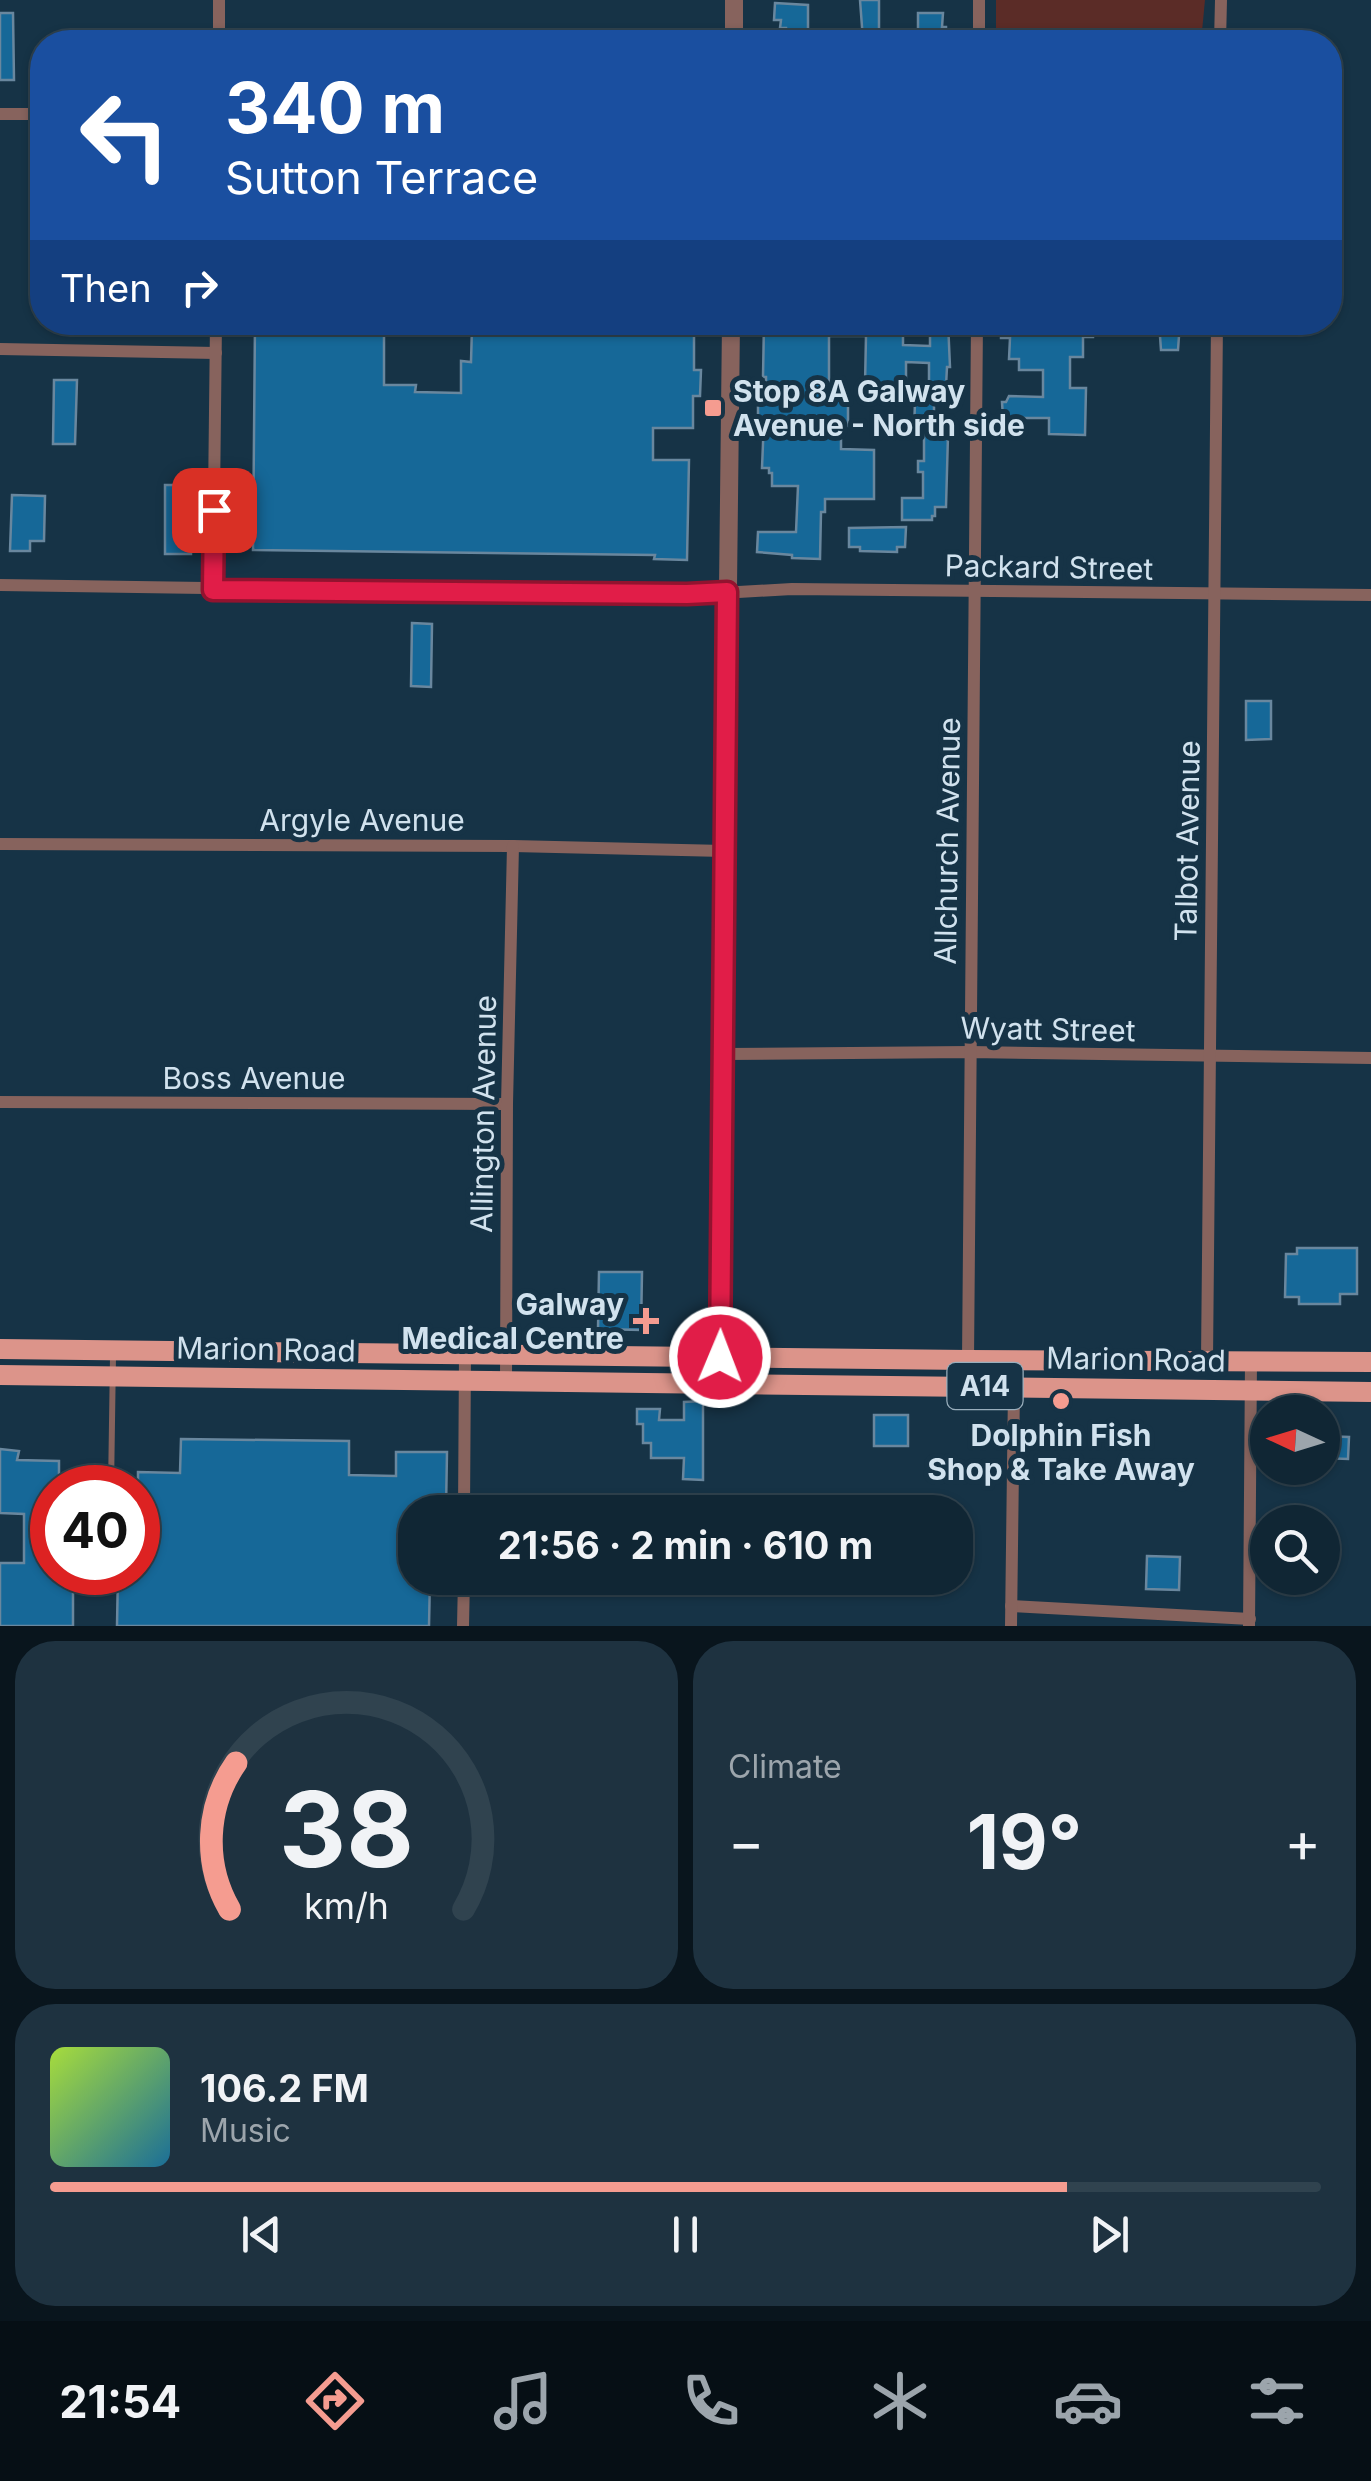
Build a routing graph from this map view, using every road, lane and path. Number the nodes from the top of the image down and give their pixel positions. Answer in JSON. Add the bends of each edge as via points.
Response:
{"nodes":[{"id":1,"x":219,"y":0,"type":"edge"},
{"id":2,"x":734,"y":0,"type":"edge"},
{"id":3,"x":979,"y":0,"type":"edge"},
{"id":4,"x":1222,"y":0,"type":"edge"},
{"id":5,"x":219,"y":30,"type":"edge"},
{"id":6,"x":734,"y":30,"type":"edge"},
{"id":7,"x":979,"y":30,"type":"edge"},
{"id":8,"x":1221,"y":30,"type":"edge"},
{"id":9,"x":0,"y":114,"type":"edge"},
{"id":10,"x":30,"y":114,"type":"edge"},
{"id":11,"x":216,"y":335,"type":"edge"},
{"id":12,"x":731,"y":335,"type":"edge"},
{"id":13,"x":977,"y":335,"type":"edge"},
{"id":14,"x":1217,"y":335,"type":"edge"},
{"id":15,"x":0,"y":348,"type":"edge"},
{"id":16,"x":216,"y":352,"type":"junction"},
{"id":17,"x":0,"y":585,"type":"edge"},
{"id":18,"x":213,"y":590,"type":"junction"},
{"id":19,"x":974,"y":591,"type":"junction"},
{"id":20,"x":727,"y":592,"type":"junction"},
{"id":21,"x":1214,"y":594,"type":"junction"},
{"id":22,"x":1371,"y":595,"type":"edge"},
{"id":23,"x":0,"y":844,"type":"edge"},
{"id":24,"x":512,"y":846,"type":"junction"},
{"id":25,"x":724,"y":850,"type":"junction"},
{"id":26,"x":970,"y":1052,"type":"junction"},
{"id":27,"x":724,"y":1054,"type":"junction"},
{"id":28,"x":1210,"y":1056,"type":"junction"},
{"id":29,"x":1371,"y":1058,"type":"edge"},
{"id":30,"x":0,"y":1102,"type":"edge"},
{"id":31,"x":508,"y":1104,"type":"junction"},
{"id":32,"x":0,"y":1349,"type":"edge"},
{"id":33,"x":114,"y":1350,"type":"junction"},
{"id":34,"x":466,"y":1354,"type":"junction"},
{"id":35,"x":506,"y":1354,"type":"junction"},
{"id":36,"x":720,"y":1357,"type":"junction"},
{"id":37,"x":968,"y":1360,"type":"junction"},
{"id":38,"x":1207,"y":1360,"type":"junction"},
{"id":39,"x":1251,"y":1360,"type":"junction"},
{"id":40,"x":1371,"y":1362,"type":"edge"},
{"id":41,"x":0,"y":1375,"type":"edge"},
{"id":42,"x":113,"y":1376,"type":"junction"},
{"id":43,"x":465,"y":1382,"type":"junction"},
{"id":44,"x":506,"y":1382,"type":"junction"},
{"id":45,"x":719,"y":1384,"type":"junction"},
{"id":46,"x":1014,"y":1386,"type":"junction"},
{"id":47,"x":1250,"y":1390,"type":"junction"},
{"id":48,"x":1371,"y":1392,"type":"edge"},
{"id":49,"x":111,"y":1465,"type":"edge"},
{"id":50,"x":464,"y":1495,"type":"edge"},
{"id":51,"x":464,"y":1595,"type":"edge"},
{"id":52,"x":1010,"y":1606,"type":"junction"},
{"id":53,"x":1249,"y":1622,"type":"edge"},
{"id":54,"x":463,"y":1626,"type":"edge"},
{"id":55,"x":1011,"y":1626,"type":"edge"}],
"edges":[{"from":1,"to":5,"type":"street"},
{"from":2,"to":6,"type":"street"},
{"from":3,"to":7,"type":"street"},
{"from":4,"to":8,"type":"street"},
{"from":9,"to":10,"type":"street"},
{"from":11,"to":16,"type":"street"},
{"from":12,"to":20,"type":"street"},
{"from":13,"to":19,"type":"street","name":"Allchurch Avenue"},
{"from":14,"to":21,"type":"street","name":"Talbot Avenue"},
{"from":15,"to":16,"type":"street"},
{"from":16,"to":18,"type":"street"},
{"from":17,"to":18,"type":"street","name":"Packard Street"},
{"from":18,"to":20,"type":"street","name":"Packard Street"},
{"from":19,"to":20,"type":"street","name":"Packard Street"},
{"from":19,"to":21,"type":"street","name":"Packard Street"},
{"from":19,"to":26,"type":"street","name":"Allchurch Avenue"},
{"from":20,"to":25,"type":"street"},
{"from":21,"to":22,"type":"street","name":"Packard Street"},
{"from":21,"to":28,"type":"street","name":"Talbot Avenue"},
{"from":23,"to":24,"type":"street","name":"Argyle Avenue"},
{"from":24,"to":25,"type":"street","name":"Argyle Avenue"},
{"from":24,"to":31,"type":"street","name":"Allington Avenue"},
{"from":25,"to":27,"type":"street"},
{"from":26,"to":27,"type":"street","name":"Wyatt Street"},
{"from":26,"to":28,"type":"street","name":"Wyatt Street"},
{"from":26,"to":37,"type":"street","name":"Allchurch Avenue"},
{"from":27,"to":36,"type":"street"},
{"from":28,"to":29,"type":"street","name":"Wyatt Street"},
{"from":28,"to":38,"type":"street","name":"Talbot Avenue"},
{"from":30,"to":31,"type":"street","name":"Boss Avenue"},
{"from":31,"to":35,"type":"street","name":"Allington Avenue"},
{"from":32,"to":33,"type":"main road","name":"Marion Road","number":"A14"},
{"from":33,"to":34,"type":"main road","name":"Marion Road","number":"A14"},
{"from":33,"to":42,"type":"lane"},
{"from":34,"to":35,"type":"main road","name":"Marion Road","number":"A14"},
{"from":34,"to":43,"type":"street"},
{"from":35,"to":36,"type":"main road","name":"Marion Road","number":"A14"},
{"from":35,"to":44,"type":"street","name":"Allington Avenue"},
{"from":36,"to":37,"type":"main road","name":"Marion Road","number":"A14"},
{"from":36,"to":45,"type":"street"},
{"from":37,"to":38,"type":"main road","name":"Marion Road","number":"A14"},
{"from":38,"to":39,"type":"main road","name":"Marion Road","number":"A14"},
{"from":39,"to":40,"type":"main road","name":"Marion Road","number":"A14"},
{"from":39,"to":47,"type":"street"},
{"from":41,"to":42,"type":"main road","name":"Marion Road","number":"A14"},
{"from":42,"to":43,"type":"main road","name":"Marion Road","number":"A14"},
{"from":42,"to":49,"type":"lane"},
{"from":43,"to":44,"type":"main road","name":"Marion Road","number":"A14"},
{"from":43,"to":50,"type":"street"},
{"from":44,"to":45,"type":"main road","name":"Marion Road","number":"A14"},
{"from":45,"to":46,"type":"main road","name":"Marion Road","number":"A14"},
{"from":46,"to":47,"type":"main road","name":"Marion Road","number":"A14"},
{"from":46,"to":52,"type":"street"},
{"from":47,"to":48,"type":"main road","name":"Marion Road","number":"A14"},
{"from":47,"to":53,"type":"street"},
{"from":51,"to":54,"type":"street"},
{"from":52,"to":53,"type":"street"},
{"from":52,"to":55,"type":"street"}]}
